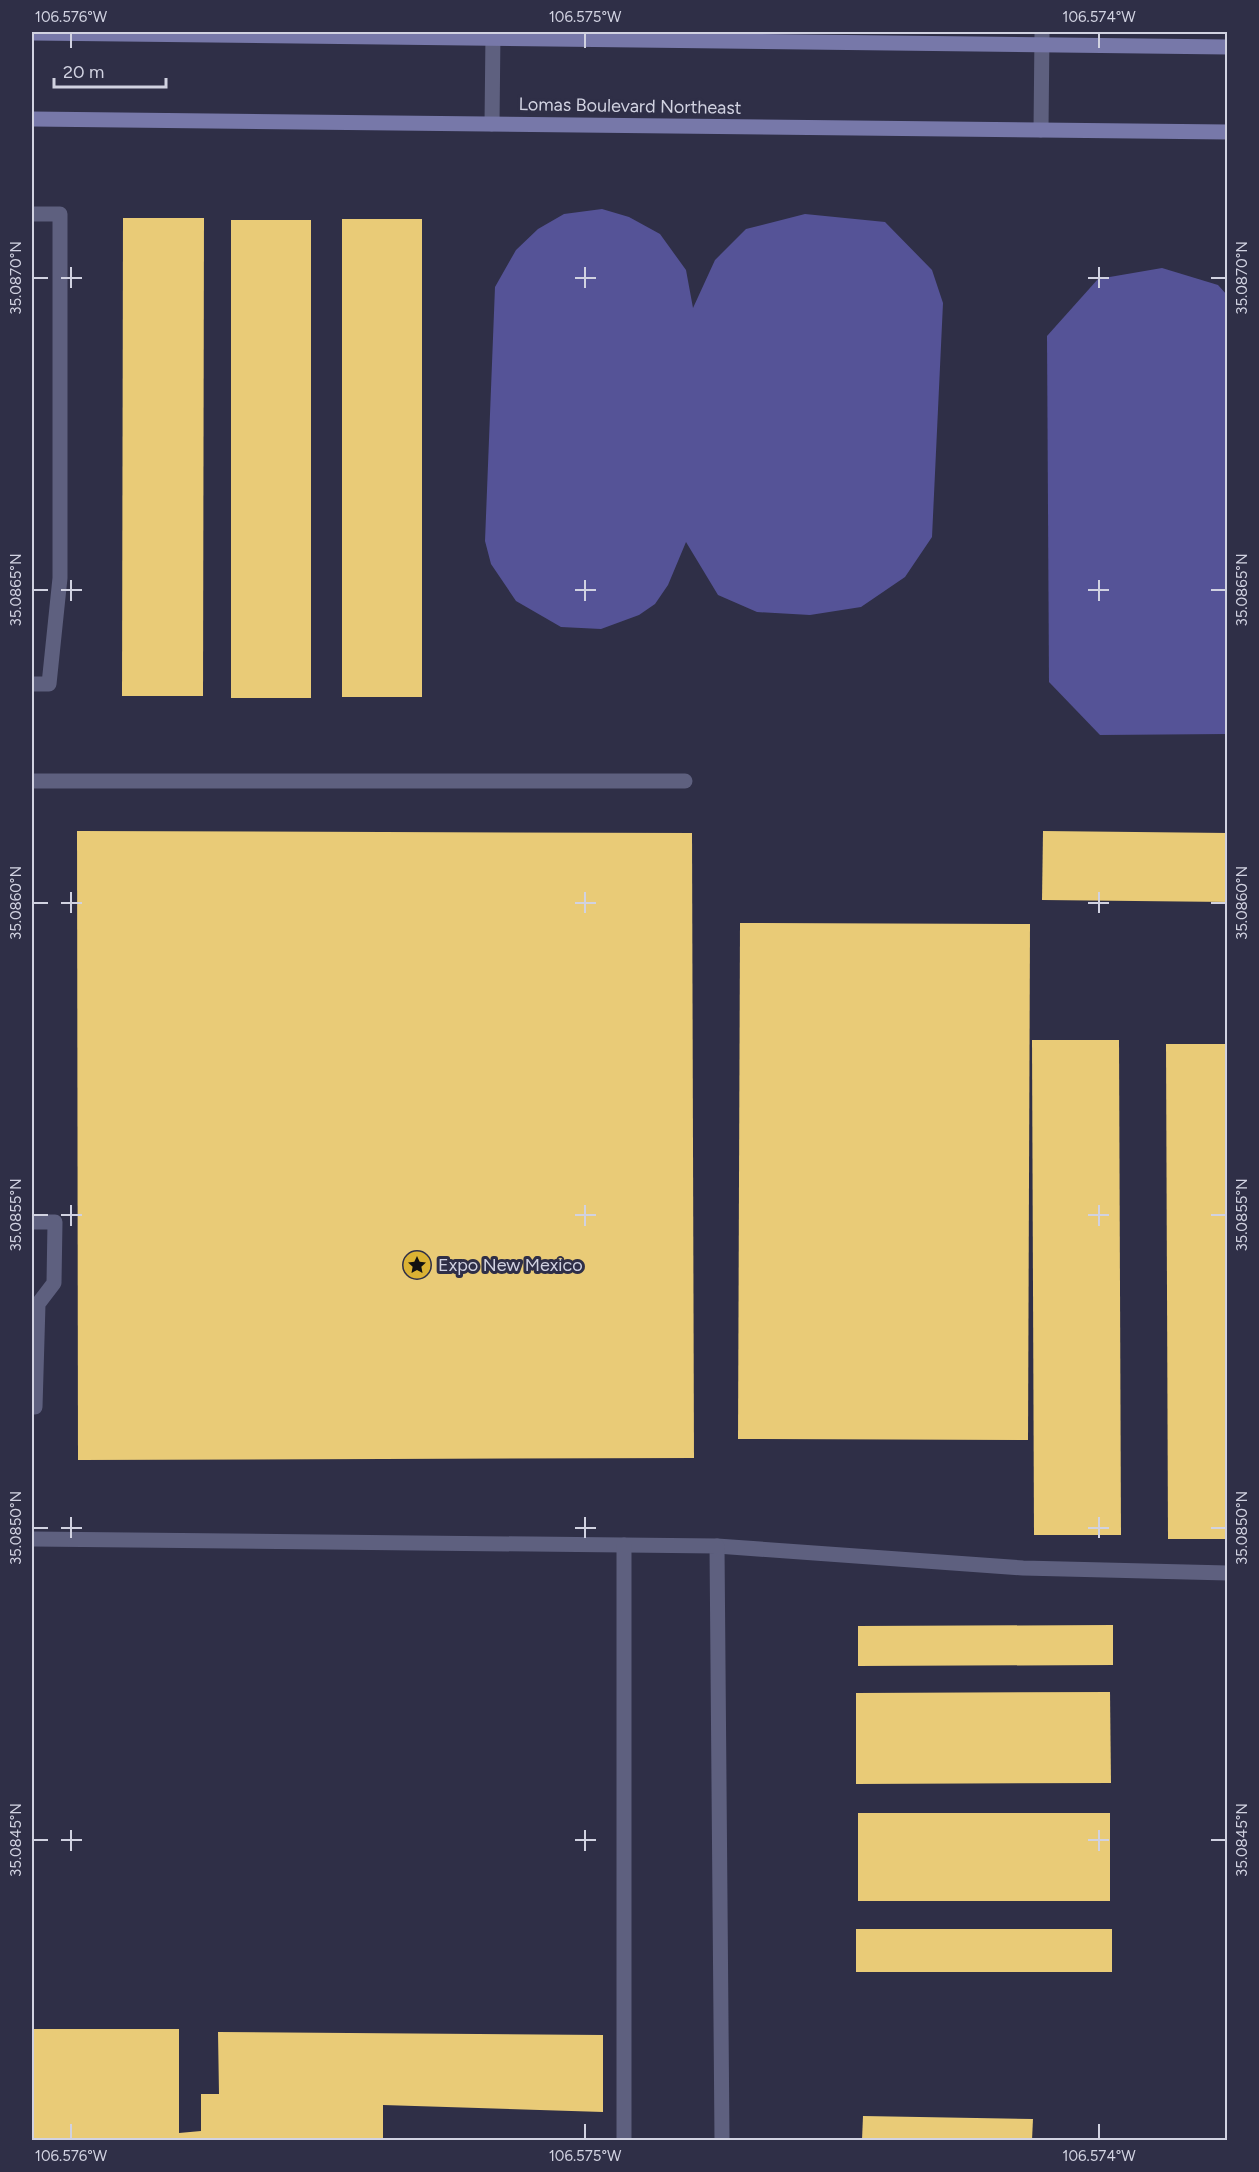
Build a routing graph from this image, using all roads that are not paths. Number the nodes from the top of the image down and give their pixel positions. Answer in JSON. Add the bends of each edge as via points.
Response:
{"nodes":[{"id":1,"x":77,"y":32,"type":"edge"},
{"id":2,"x":32,"y":33,"type":"edge"},
{"id":3,"x":328,"y":34,"type":"edge"},
{"id":4,"x":493,"y":34,"type":"edge"},
{"id":5,"x":1042,"y":38,"type":"edge"},
{"id":6,"x":1227,"y":46,"type":"edge"},
{"id":7,"x":32,"y":119,"type":"edge"},
{"id":8,"x":492,"y":124,"type":"junction"},
{"id":9,"x":1041,"y":130,"type":"junction"},
{"id":10,"x":1227,"y":132,"type":"edge"},
{"id":11,"x":32,"y":214,"type":"edge"},
{"id":12,"x":32,"y":684,"type":"edge"},
{"id":13,"x":32,"y":781,"type":"edge"},
{"id":14,"x":685,"y":781,"type":"dead end"},
{"id":15,"x":32,"y":1222,"type":"edge"},
{"id":16,"x":32,"y":1407,"type":"edge"},
{"id":17,"x":32,"y":1539,"type":"edge"},
{"id":18,"x":624,"y":1545,"type":"junction"},
{"id":19,"x":717,"y":1546,"type":"junction"},
{"id":20,"x":1227,"y":1573,"type":"edge"},
{"id":21,"x":624,"y":2140,"type":"edge"},
{"id":22,"x":722,"y":2140,"type":"edge"}],
"edges":[{"from":1,"to":2,"type":"main road"},
{"from":1,"to":3,"type":"main road"},
{"from":3,"to":4,"type":"main road"},
{"from":4,"to":5,"type":"main road"},
{"from":4,"to":8,"type":"street"},
{"from":5,"to":6,"type":"main road"},
{"from":5,"to":9,"type":"street"},
{"from":7,"to":8,"type":"main road","name":"Lomas Boulevard Northeast"},
{"from":8,"to":9,"type":"main road","name":"Lomas Boulevard Northeast"},
{"from":9,"to":10,"type":"main road","name":"Lomas Boulevard Northeast"},
{"from":11,"to":12,"type":"street","via":[[60,214],[60,578],[49,684]]},
{"from":13,"to":14,"type":"street"},
{"from":15,"to":16,"type":"street","via":[[55,1222],[54,1283],[38,1304]]},
{"from":17,"to":18,"type":"street"},
{"from":18,"to":19,"type":"street"},
{"from":18,"to":21,"type":"street"},
{"from":19,"to":20,"type":"street","via":[[1023,1568]]},
{"from":19,"to":22,"type":"street"}]}
